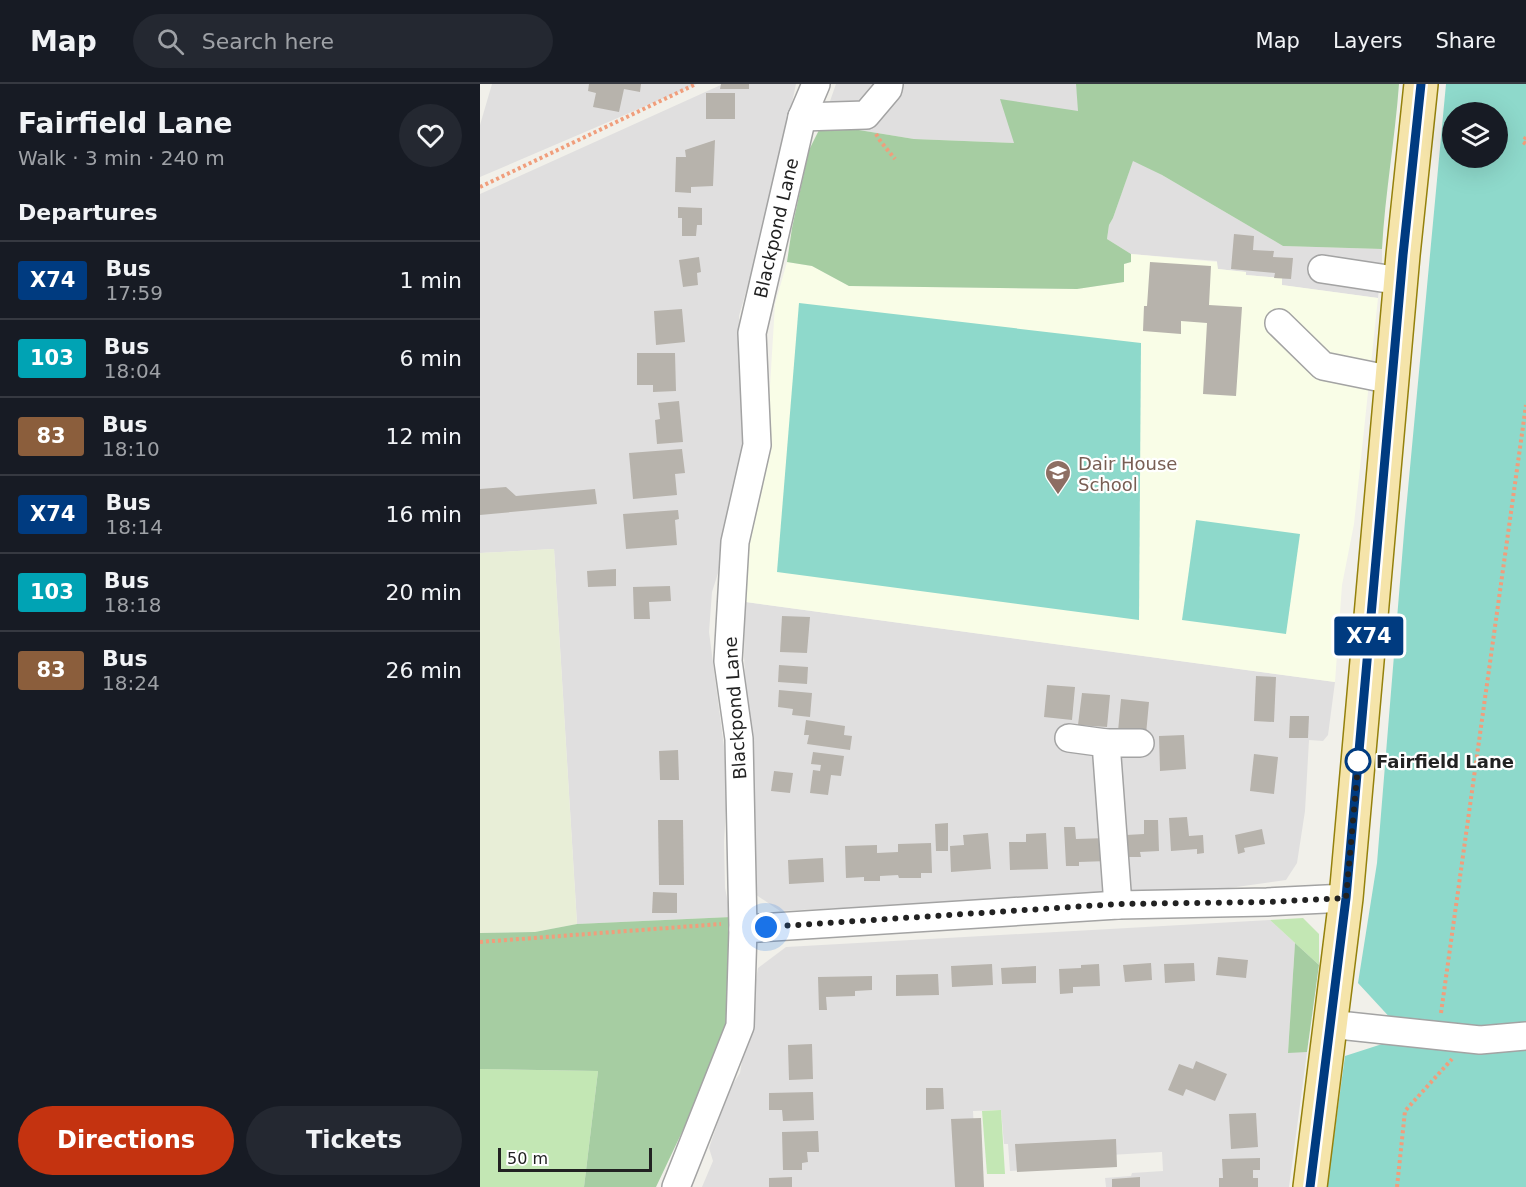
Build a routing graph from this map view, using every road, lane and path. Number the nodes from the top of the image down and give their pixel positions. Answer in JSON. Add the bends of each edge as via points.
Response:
{"nodes":[{"id":1,"x":696,"y":84,"type":"edge"},
{"id":2,"x":816,"y":84,"type":"edge"},
{"id":3,"x":889,"y":84,"type":"edge"},
{"id":4,"x":1421,"y":84,"type":"edge"},
{"id":5,"x":866,"y":115,"type":"junction"},
{"id":6,"x":802,"y":117,"type":"junction"},
{"id":7,"x":1526,"y":137,"type":"edge"},
{"id":8,"x":1526,"y":144,"type":"edge"},
{"id":9,"x":895,"y":159,"type":"dead end"},
{"id":10,"x":480,"y":187,"type":"edge"},
{"id":11,"x":1322,"y":269,"type":"dead end"},
{"id":12,"x":1401,"y":281,"type":"junction"},
{"id":13,"x":1279,"y":323,"type":"dead end"},
{"id":14,"x":1392,"y":380,"type":"junction"},
{"id":15,"x":1526,"y":405,"type":"edge"},
{"id":16,"x":1069,"y":738,"type":"dead end"},
{"id":17,"x":1106,"y":743,"type":"junction"},
{"id":18,"x":1140,"y":743,"type":"dead end"},
{"id":19,"x":1346,"y":898,"type":"junction"},
{"id":20,"x":1118,"y":904,"type":"junction"},
{"id":21,"x":743,"y":926,"type":"junction"},
{"id":22,"x":480,"y":942,"type":"edge"},
{"id":23,"x":1329,"y":1024,"type":"junction"},
{"id":24,"x":1445,"y":1036,"type":"junction"},
{"id":25,"x":1526,"y":1036,"type":"edge"},
{"id":26,"x":676,"y":1187,"type":"edge"},
{"id":27,"x":1310,"y":1187,"type":"edge"},
{"id":28,"x":1397,"y":1187,"type":"edge"}],
"edges":[{"from":1,"to":10,"type":"path"},
{"from":2,"to":6,"type":"street","name":"Blackpond Lane"},
{"from":3,"to":5,"type":"street"},
{"from":4,"to":12,"type":"main road"},
{"from":5,"to":6,"type":"street"},
{"from":5,"to":9,"type":"path","via":[[880,142]]},
{"from":6,"to":21,"type":"street","name":"Blackpond Lane","via":[[752,333],[757,445],[735,542],[728,660],[739,739]]},
{"from":7,"to":8,"type":"path"},
{"from":11,"to":12,"type":"street"},
{"from":12,"to":14,"type":"main road"},
{"from":13,"to":14,"type":"street","via":[[1323,366]]},
{"from":14,"to":19,"type":"main road"},
{"from":15,"to":24,"type":"path"},
{"from":16,"to":17,"type":"street"},
{"from":17,"to":18,"type":"street"},
{"from":17,"to":20,"type":"street"},
{"from":19,"to":20,"type":"street"},
{"from":19,"to":23,"type":"main road"},
{"from":20,"to":21,"type":"street"},
{"from":21,"to":22,"type":"path"},
{"from":21,"to":26,"type":"street","name":"Blackpond Lane","via":[[740,1026]]},
{"from":23,"to":24,"type":"street"},
{"from":23,"to":27,"type":"main road"},
{"from":24,"to":25,"type":"street","via":[[1480,1040]]},
{"from":24,"to":28,"type":"path","via":[[1452,1061],[1405,1111]]}]}
